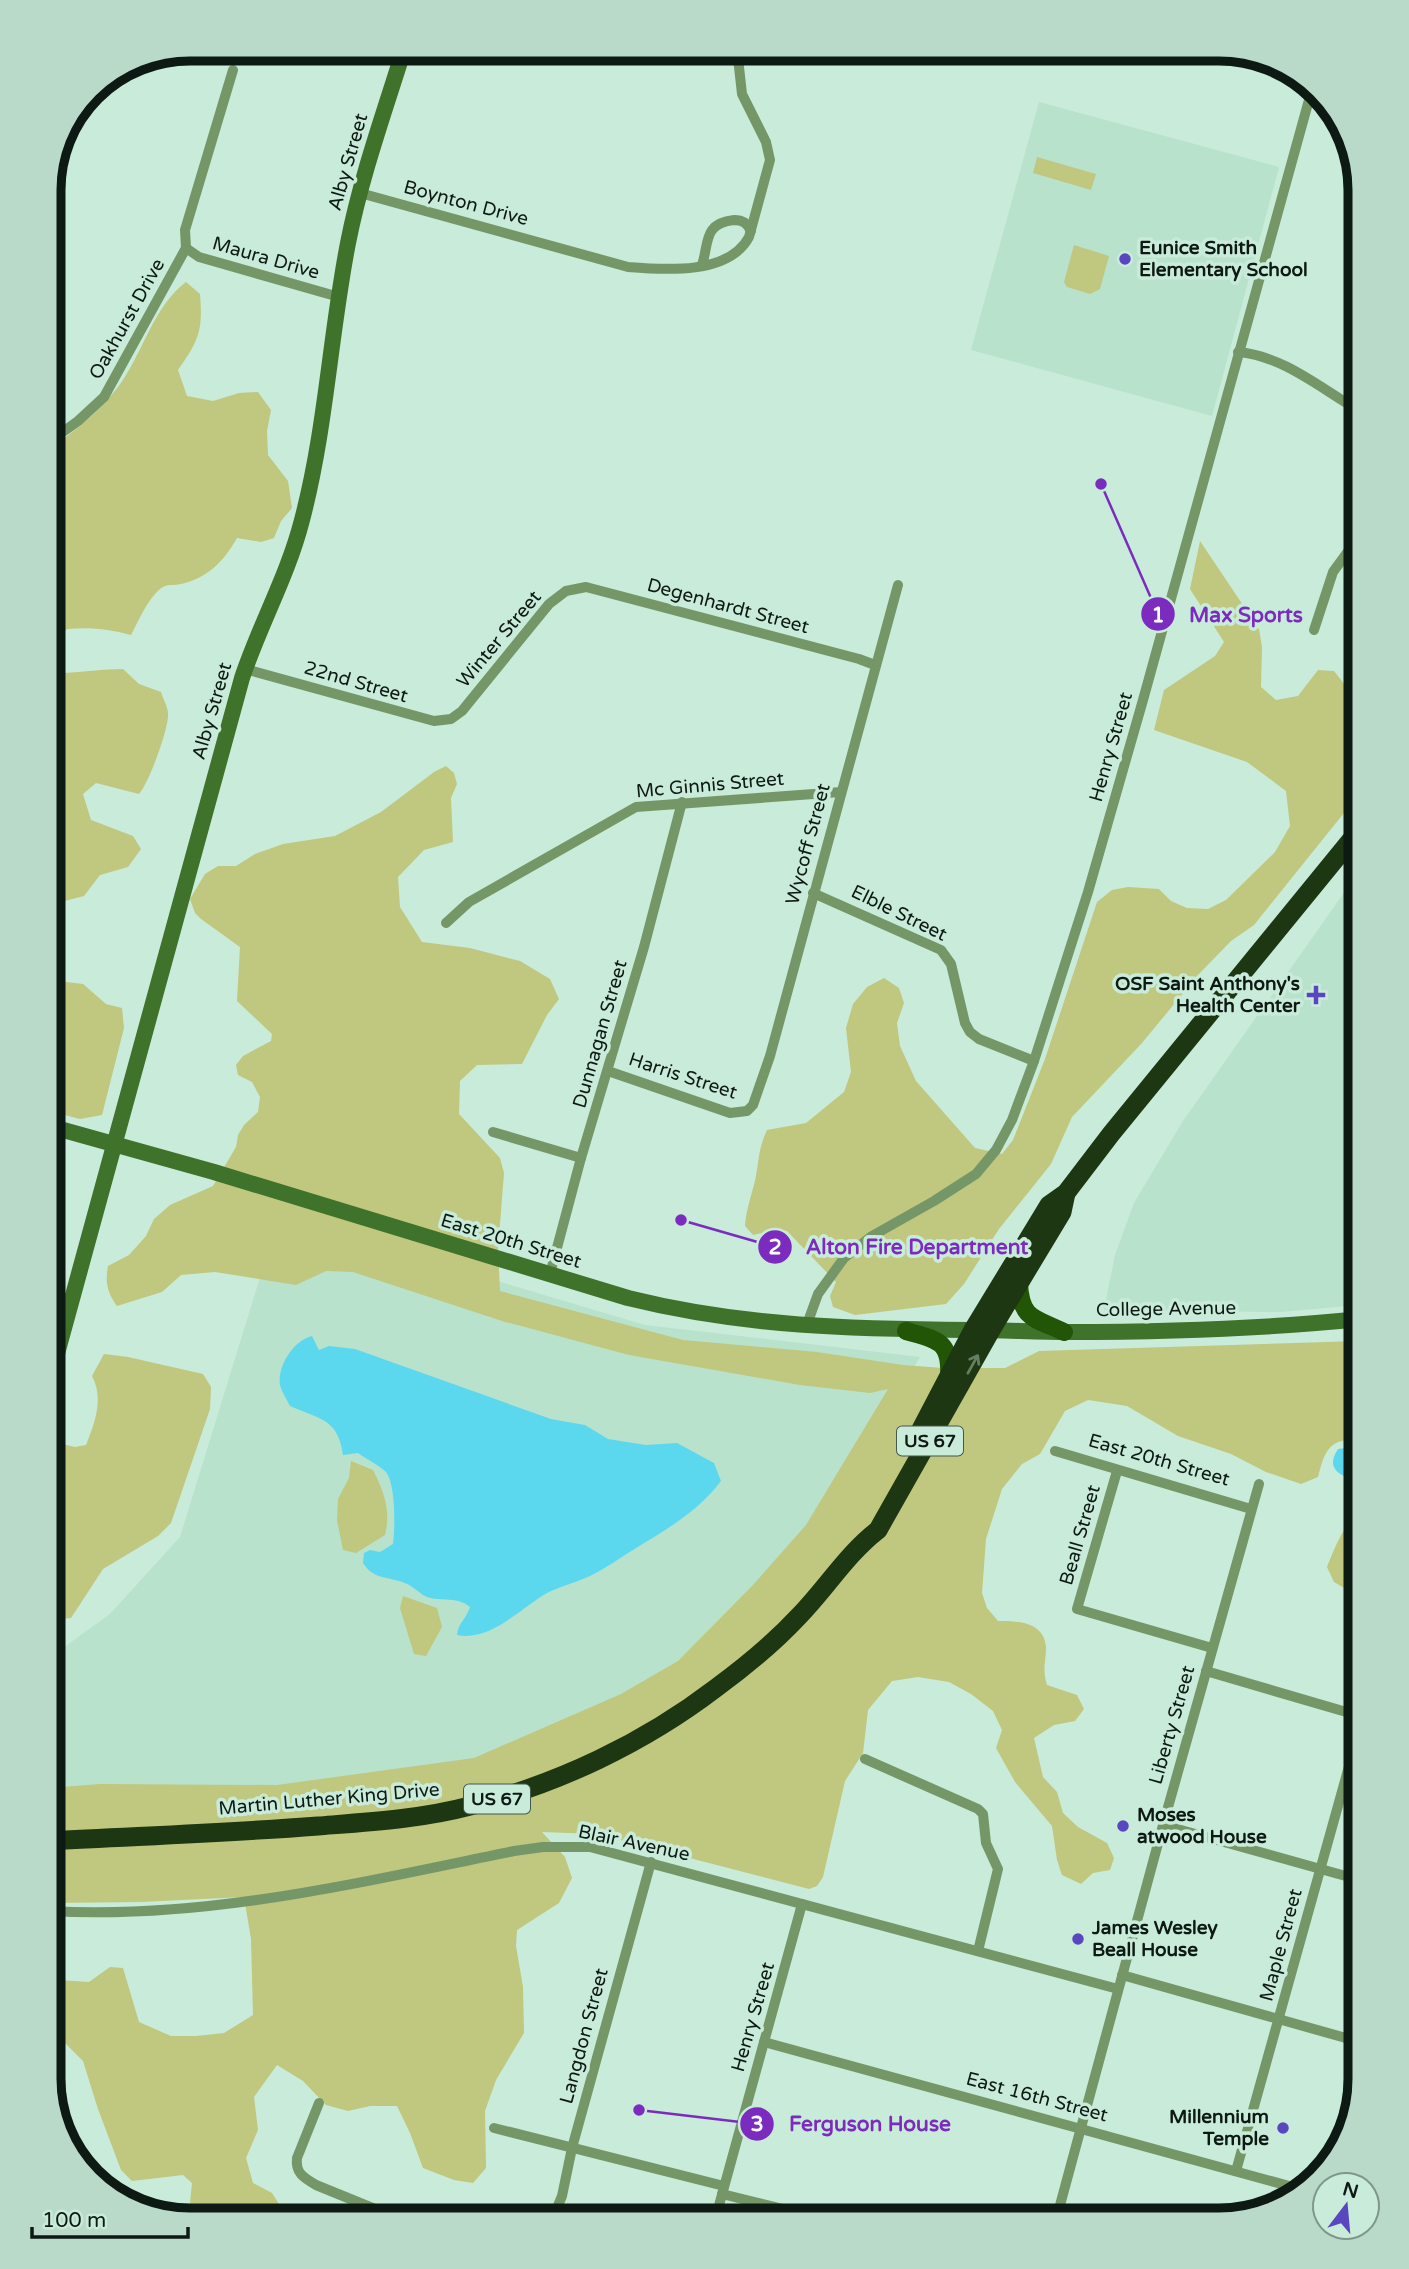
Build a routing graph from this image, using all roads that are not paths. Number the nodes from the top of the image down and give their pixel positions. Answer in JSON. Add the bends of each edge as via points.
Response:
{"nodes":[{"id":1,"x":400,"y":61,"type":"edge"},
{"id":2,"x":739,"y":62,"type":"edge"},
{"id":3,"x":233,"y":70,"type":"dead end"},
{"id":4,"x":1309,"y":98,"type":"edge"},
{"id":5,"x":360,"y":192,"type":"junction"},
{"id":6,"x":751,"y":231,"type":"junction"},
{"id":7,"x":186,"y":248,"type":"junction"},
{"id":8,"x":702,"y":265,"type":"junction"},
{"id":9,"x":339,"y":297,"type":"junction"},
{"id":10,"x":1238,"y":352,"type":"junction"},
{"id":11,"x":1348,"y":404,"type":"edge"},
{"id":12,"x":62,"y":433,"type":"edge"},
{"id":13,"x":1348,"y":551,"type":"edge"},
{"id":14,"x":898,"y":585,"type":"dead end"},
{"id":15,"x":571,"y":589,"type":"joint"},
{"id":16,"x":1314,"y":630,"type":"dead end"},
{"id":17,"x":875,"y":665,"type":"junction"},
{"id":18,"x":245,"y":669,"type":"junction"},
{"id":19,"x":458,"y":715,"type":"joint"},
{"id":20,"x":841,"y":792,"type":"junction"},
{"id":21,"x":682,"y":802,"type":"junction"},
{"id":22,"x":1348,"y":844,"type":"edge"},
{"id":23,"x":813,"y":892,"type":"junction"},
{"id":24,"x":446,"y":923,"type":"dead end"},
{"id":25,"x":1034,"y":1061,"type":"junction"},
{"id":26,"x":608,"y":1072,"type":"junction"},
{"id":27,"x":747,"y":1111,"type":"joint"},
{"id":28,"x":62,"y":1129,"type":"edge"},
{"id":29,"x":492,"y":1132,"type":"dead end"},
{"id":30,"x":115,"y":1143,"type":"junction"},
{"id":31,"x":581,"y":1158,"type":"junction"},
{"id":32,"x":1066,"y":1193,"type":"junction"},
{"id":33,"x":550,"y":1274,"type":"junction"},
{"id":34,"x":1019,"y":1284,"type":"junction"},
{"id":35,"x":61,"y":1320,"type":"edge"},
{"id":36,"x":1348,"y":1320,"type":"edge"},
{"id":37,"x":807,"y":1327,"type":"junction"},
{"id":38,"x":982,"y":1330,"type":"junction"},
{"id":39,"x":906,"y":1331,"type":"junction"},
{"id":40,"x":1064,"y":1332,"type":"junction"},
{"id":41,"x":949,"y":1377,"type":"junction"},
{"id":42,"x":1055,"y":1451,"type":"dead end"},
{"id":43,"x":1117,"y":1471,"type":"junction"},
{"id":44,"x":1259,"y":1484,"type":"dead end"},
{"id":45,"x":1251,"y":1509,"type":"junction"},
{"id":46,"x":859,"y":1544,"type":"junction"},
{"id":47,"x":1212,"y":1648,"type":"junction"},
{"id":48,"x":1206,"y":1671,"type":"junction"},
{"id":49,"x":1348,"y":1712,"type":"edge"},
{"id":50,"x":865,"y":1759,"type":"dead end"},
{"id":51,"x":1348,"y":1770,"type":"edge"},
{"id":52,"x":1163,"y":1825,"type":"junction"},
{"id":53,"x":61,"y":1840,"type":"edge"},
{"id":54,"x":651,"y":1862,"type":"junction"},
{"id":55,"x":1320,"y":1870,"type":"junction"},
{"id":56,"x":1348,"y":1877,"type":"edge"},
{"id":57,"x":802,"y":1903,"type":"junction"},
{"id":58,"x":61,"y":1911,"type":"edge"},
{"id":59,"x":978,"y":1951,"type":"junction"},
{"id":60,"x":1122,"y":1975,"type":"junction"},
{"id":61,"x":1118,"y":1989,"type":"junction"},
{"id":62,"x":1279,"y":2019,"type":"junction"},
{"id":63,"x":1348,"y":2039,"type":"edge"},
{"id":64,"x":764,"y":2042,"type":"junction"},
{"id":65,"x":319,"y":2103,"type":"dead end"},
{"id":66,"x":494,"y":2128,"type":"dead end"},
{"id":67,"x":1081,"y":2128,"type":"junction"},
{"id":68,"x":572,"y":2148,"type":"junction"},
{"id":69,"x":1236,"y":2171,"type":"junction"},
{"id":70,"x":1290,"y":2186,"type":"edge"},
{"id":71,"x":723,"y":2190,"type":"junction"},
{"id":72,"x":371,"y":2207,"type":"edge"},
{"id":73,"x":557,"y":2207,"type":"edge"},
{"id":74,"x":718,"y":2208,"type":"edge"},
{"id":75,"x":785,"y":2208,"type":"edge"},
{"id":76,"x":1060,"y":2208,"type":"edge"}],
"edges":[{"from":1,"to":5,"type":"street","name":"Alby Street"},
{"from":2,"to":6,"type":"street","via":[[743,94],[770,160]]},
{"from":3,"to":7,"type":"street","name":"Oakhurst Drive","via":[[185,230]]},
{"from":4,"to":10,"type":"street","name":"Henry Street"},
{"from":5,"to":8,"type":"street","name":"Boynton Drive","via":[[628,267]]},
{"from":5,"to":9,"type":"street","name":"Alby Street"},
{"from":6,"to":8,"type":"street","name":"Boynton Drive","via":[[736,253]]},
{"from":6,"to":8,"type":"street","via":[[742,221],[714,226]]},
{"from":7,"to":9,"type":"street","name":"Maura Drive","via":[[199,257]]},
{"from":7,"to":12,"type":"street","name":"Oakhurst Drive","via":[[104,397]]},
{"from":9,"to":18,"type":"street","name":"Alby Street","via":[[321,430],[302,521]]},
{"from":10,"to":11,"type":"street","via":[[1255,353],[1285,366]]},
{"from":10,"to":25,"type":"street","name":"Henry Street","via":[[1088,892]]},
{"from":13,"to":16,"type":"street","via":[[1333,572]]},
{"from":14,"to":17,"type":"street","name":"Wycoff Street"},
{"from":15,"to":17,"type":"street","name":"Degenhardt Street","via":[[603,590]]},
{"from":15,"to":19,"type":"street","name":"Winter Street","via":[[540,613]]},
{"from":17,"to":20,"type":"street","name":"Wycoff Street"},
{"from":18,"to":19,"type":"street","name":"22nd Street","via":[[413,716],[444,721]]},
{"from":18,"to":30,"type":"street","name":"Alby Street"},
{"from":20,"to":21,"type":"street","name":"Mc Ginnis Street"},
{"from":20,"to":23,"type":"street","name":"Wycoff Street"},
{"from":21,"to":24,"type":"street","name":"Mc Ginnis Street","via":[[625,811],[469,902]]},
{"from":21,"to":26,"type":"street","name":"Dunnagan Street"},
{"from":22,"to":32,"type":"highway","number":"US 67"},
{"from":23,"to":25,"type":"street","name":"Elble Street","via":[[941,950],[951,964],[970,1032]]},
{"from":23,"to":27,"type":"street","name":"Wycoff Street","via":[[770,1056],[757,1098]]},
{"from":25,"to":37,"type":"street","name":"Henry Street","via":[[1012,1120],[986,1163],[962,1184],[852,1250],[818,1294]]},
{"from":26,"to":27,"type":"street","name":"Harris Street","via":[[730,1113]]},
{"from":26,"to":31,"type":"street","name":"Dunnagan Street"},
{"from":28,"to":30,"type":"street","name":"East 20th Street"},
{"from":29,"to":31,"type":"street"},
{"from":30,"to":33,"type":"street","name":"East 20th Street"},
{"from":30,"to":35,"type":"street","name":"Alby Street"},
{"from":31,"to":33,"type":"street","name":"Dunnagan Street"},
{"from":32,"to":34,"type":"highway","number":"US 67","via":[[1062,1212]]},
{"from":32,"to":38,"type":"highway","number":"US 67","via":[[1049,1205]]},
{"from":33,"to":37,"type":"street","name":"East 20th Street","via":[[666,1307]]},
{"from":34,"to":38,"type":"highway","number":"US 67"},
{"from":34,"to":40,"type":"main road","via":[[1028,1315]]},
{"from":36,"to":40,"type":"street","name":"College Avenue","via":[[1288,1327]]},
{"from":37,"to":39,"type":"street","name":"East 20th Street"},
{"from":38,"to":39,"type":"street","name":"East 20th Street"},
{"from":38,"to":40,"type":"street","name":"College Avenue"},
{"from":38,"to":41,"type":"highway","number":"US 67"},
{"from":46,"to":38,"type":"highway","number":"US 67","one_way":true,"via":[[878,1530]]},
{"from":39,"to":41,"type":"main road","via":[[943,1344]]},
{"from":41,"to":46,"type":"highway","number":"US 67"},
{"from":42,"to":43,"type":"street","name":"East 20th Street"},
{"from":43,"to":45,"type":"street","name":"East 20th Street"},
{"from":43,"to":47,"type":"street","name":"Beall Street","via":[[1077,1609]]},
{"from":44,"to":45,"type":"street","name":"Liberty Street"},
{"from":45,"to":47,"type":"street","name":"Liberty Street"},
{"from":46,"to":53,"type":"highway","name":"Martin Luther King Drive","number":"US 67","via":[[792,1623],[715,1689],[628,1743],[547,1782],[467,1807],[405,1818]]},
{"from":47,"to":48,"type":"street","name":"Liberty Street"},
{"from":48,"to":49,"type":"street"},
{"from":48,"to":52,"type":"street","name":"Liberty Street"},
{"from":50,"to":59,"type":"street","via":[[983,1814],[986,1843],[998,1869]]},
{"from":51,"to":55,"type":"street","name":"Maple Street"},
{"from":52,"to":55,"type":"street"},
{"from":52,"to":60,"type":"street","name":"Liberty Street"},
{"from":54,"to":57,"type":"street","name":"Blair Avenue"},
{"from":54,"to":58,"type":"street","name":"Blair Avenue","via":[[590,1847],[543,1847],[240,1903]]},
{"from":54,"to":68,"type":"street","name":"Langdon Street"},
{"from":55,"to":56,"type":"street"},
{"from":55,"to":62,"type":"street","name":"Maple Street"},
{"from":57,"to":59,"type":"street","name":"Blair Avenue"},
{"from":57,"to":64,"type":"street","name":"Henry Street"},
{"from":59,"to":61,"type":"street","name":"Blair Avenue"},
{"from":60,"to":61,"type":"street","name":"Liberty Street"},
{"from":60,"to":62,"type":"street"},
{"from":61,"to":67,"type":"street","name":"Liberty Street"},
{"from":62,"to":63,"type":"street"},
{"from":62,"to":69,"type":"street","name":"Maple Street"},
{"from":64,"to":67,"type":"street","name":"East 16th Street"},
{"from":64,"to":71,"type":"street","name":"Henry Street"},
{"from":65,"to":72,"type":"street","via":[[297,2158],[298,2172],[316,2185]]},
{"from":66,"to":68,"type":"street"},
{"from":67,"to":69,"type":"street","name":"East 16th Street"},
{"from":67,"to":76,"type":"street","name":"Liberty Street"},
{"from":68,"to":71,"type":"street"},
{"from":68,"to":73,"type":"street","name":"Langdon Street"},
{"from":69,"to":70,"type":"street","name":"East 16th Street"},
{"from":71,"to":74,"type":"street","name":"Henry Street"},
{"from":71,"to":75,"type":"street"}]}
